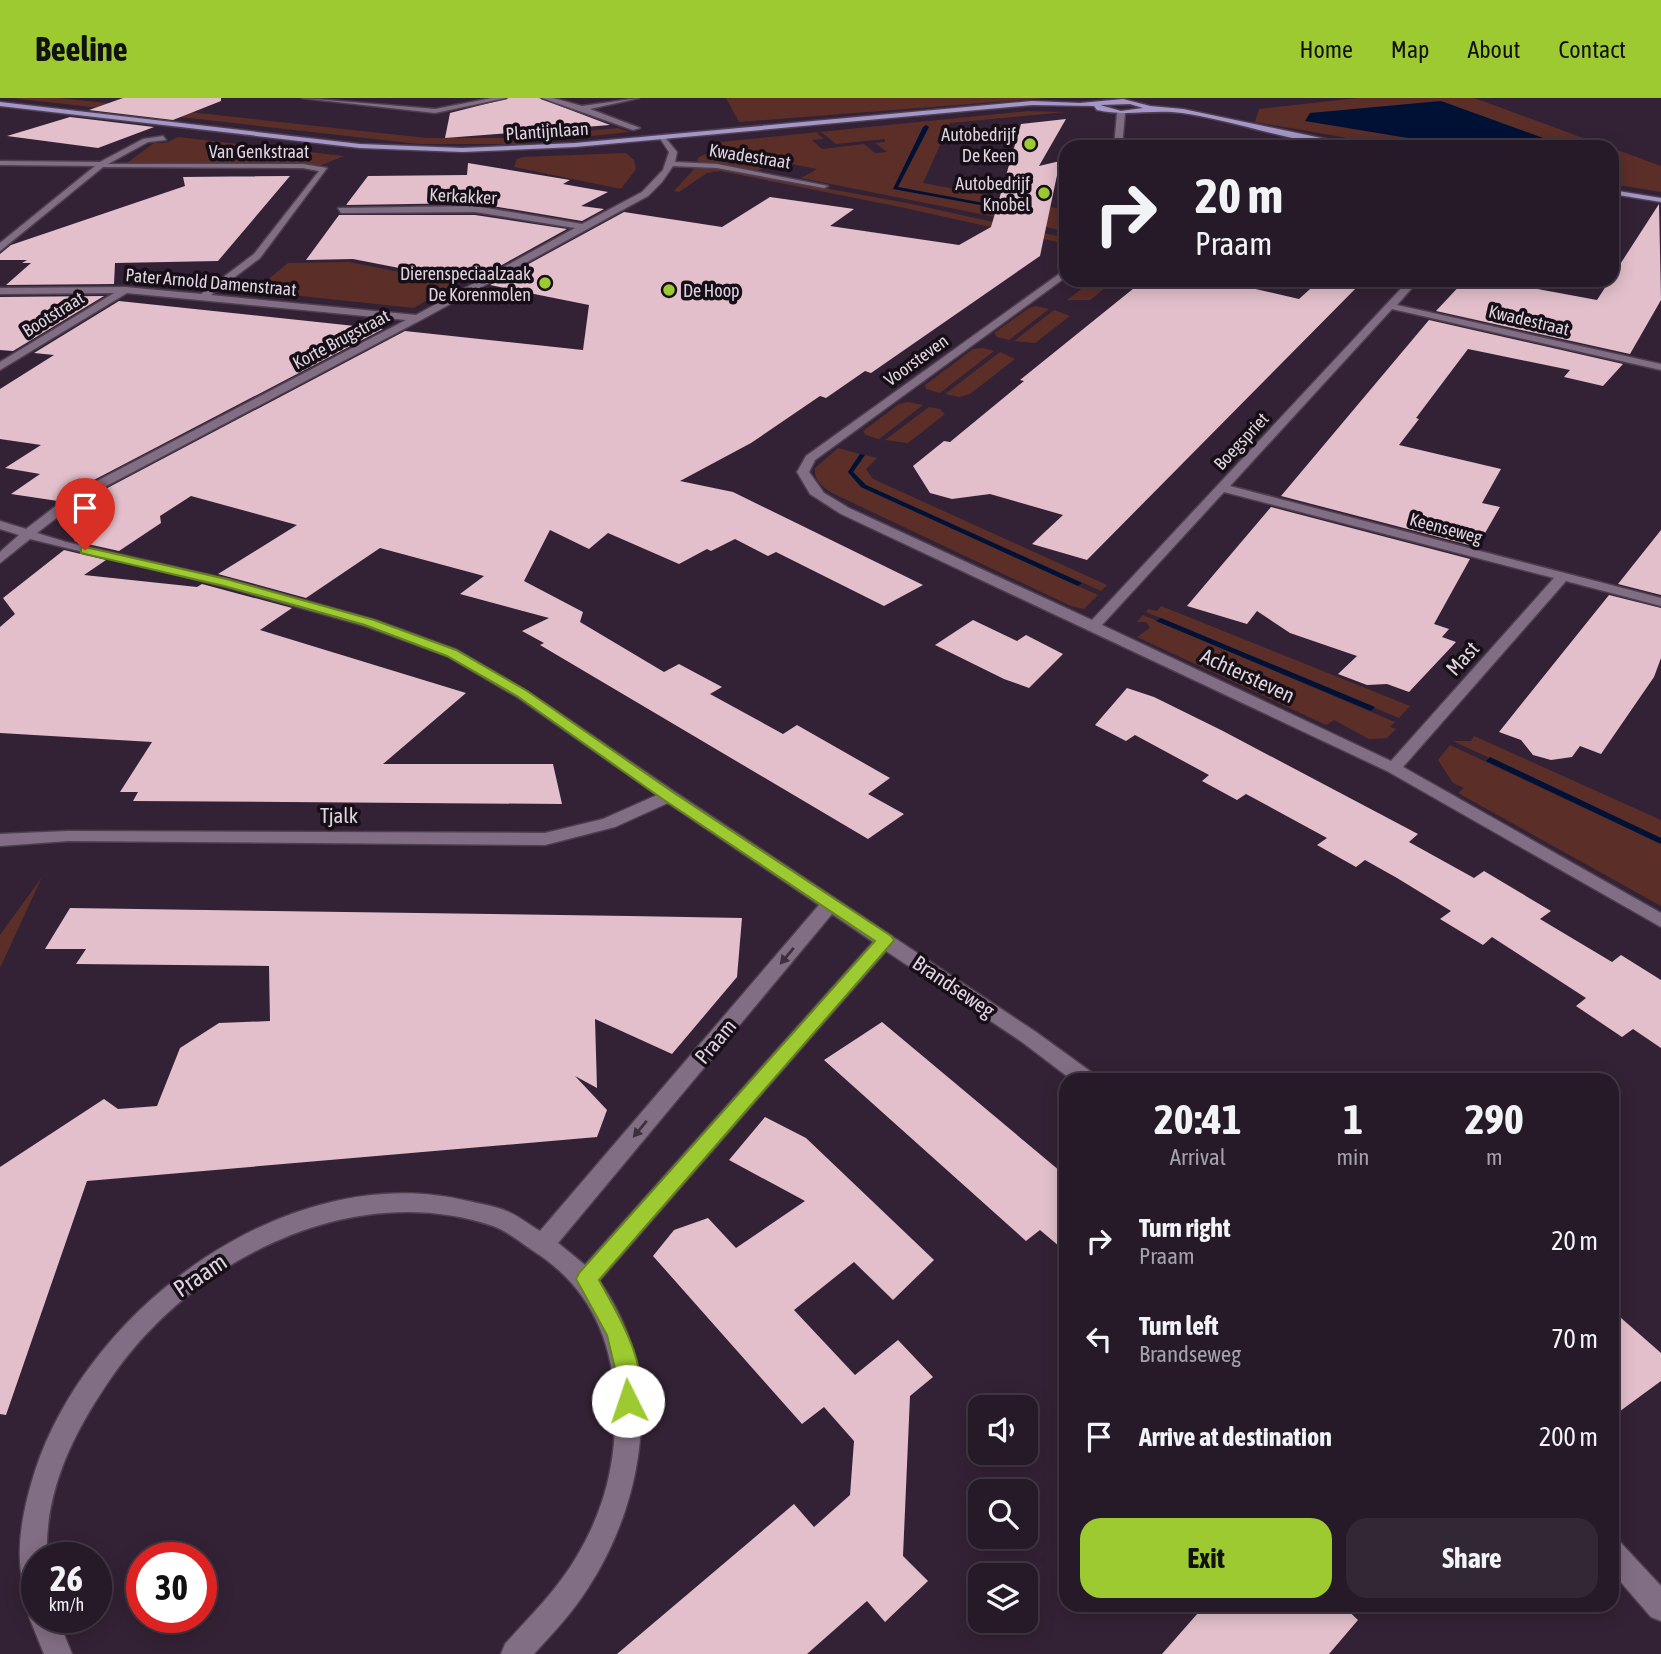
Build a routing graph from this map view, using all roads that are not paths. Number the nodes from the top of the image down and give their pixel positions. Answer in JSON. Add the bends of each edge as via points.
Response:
{"nodes":[{"id":1,"x":305,"y":98,"type":"edge"},
{"id":2,"x":503,"y":98,"type":"edge"},
{"id":3,"x":545,"y":98,"type":"edge"},
{"id":4,"x":636,"y":98,"type":"edge"},
{"id":5,"x":1123,"y":99,"type":"edge"},
{"id":6,"x":0,"y":104,"type":"edge"},
{"id":7,"x":1096,"y":104,"type":"junction"},
{"id":8,"x":583,"y":107,"type":"junction"},
{"id":9,"x":1148,"y":108,"type":"junction"},
{"id":10,"x":1121,"y":113,"type":"junction"},
{"id":11,"x":636,"y":128,"type":"dead end"},
{"id":12,"x":663,"y":137,"type":"junction"},
{"id":13,"x":163,"y":138,"type":"dead end"},
{"id":14,"x":1119,"y":140,"type":"edge"},
{"id":15,"x":1321,"y":140,"type":"edge"},
{"id":16,"x":0,"y":163,"type":"edge"},
{"id":17,"x":671,"y":164,"type":"junction"},
{"id":18,"x":102,"y":165,"type":"junction"},
{"id":19,"x":824,"y":186,"type":"dead end"},
{"id":20,"x":1619,"y":193,"type":"edge"},
{"id":21,"x":1661,"y":200,"type":"edge"},
{"id":22,"x":341,"y":210,"type":"dead end"},
{"id":23,"x":583,"y":227,"type":"junction"},
{"id":24,"x":0,"y":248,"type":"edge"},
{"id":25,"x":1059,"y":277,"type":"edge"},
{"id":26,"x":1408,"y":287,"type":"edge"},
{"id":27,"x":0,"y":290,"type":"edge"},
{"id":28,"x":125,"y":290,"type":"junction"},
{"id":29,"x":205,"y":295,"type":"junction"},
{"id":30,"x":1390,"y":306,"type":"junction"},
{"id":31,"x":418,"y":318,"type":"junction"},
{"id":32,"x":0,"y":367,"type":"edge"},
{"id":33,"x":1661,"y":367,"type":"edge"},
{"id":34,"x":807,"y":485,"type":"joint"},
{"id":35,"x":1222,"y":488,"type":"junction"},
{"id":36,"x":0,"y":525,"type":"edge"},
{"id":37,"x":27,"y":534,"type":"junction"},
{"id":38,"x":0,"y":559,"type":"edge"},
{"id":39,"x":1563,"y":577,"type":"junction"},
{"id":40,"x":1661,"y":602,"type":"edge"},
{"id":41,"x":1094,"y":626,"type":"junction"},
{"id":42,"x":1392,"y":768,"type":"junction"},
{"id":43,"x":669,"y":796,"type":"junction"},
{"id":44,"x":0,"y":840,"type":"edge"},
{"id":45,"x":831,"y":904,"type":"junction"},
{"id":46,"x":1661,"y":921,"type":"edge"},
{"id":47,"x":885,"y":940,"type":"junction"},
{"id":48,"x":1077,"y":1073,"type":"edge"},
{"id":49,"x":545,"y":1242,"type":"junction"},
{"id":50,"x":587,"y":1279,"type":"junction"},
{"id":51,"x":36,"y":1542,"type":"edge"},
{"id":52,"x":1619,"y":1560,"type":"edge"},
{"id":53,"x":1661,"y":1607,"type":"edge"},
{"id":54,"x":49,"y":1633,"type":"edge"},
{"id":55,"x":58,"y":1654,"type":"edge"},
{"id":56,"x":515,"y":1654,"type":"edge"}],
"edges":[{"from":1,"to":2,"type":"street","via":[[435,111]]},
{"from":3,"to":8,"type":"street"},
{"from":4,"to":8,"type":"street"},
{"from":5,"to":7,"type":"main road"},
{"from":5,"to":9,"type":"main road"},
{"from":6,"to":12,"type":"main road","name":"Plantijnlaan","via":[[403,149],[515,149]]},
{"from":7,"to":10,"type":"main road","via":[[1099,109]]},
{"from":7,"to":12,"type":"main road","name":"Plantijnlaan","via":[[1022,104]]},
{"from":8,"to":11,"type":"street"},
{"from":9,"to":10,"type":"main road"},
{"from":9,"to":15,"type":"main road","via":[[1201,114]]},
{"from":10,"to":14,"type":"street"},
{"from":12,"to":17,"type":"street","via":[[671,147]]},
{"from":13,"to":18,"type":"street","via":[[137,143]]},
{"from":16,"to":18,"type":"street","name":"Van Genkstraat"},
{"from":17,"to":19,"type":"street","name":"Kwadestraat","via":[[717,166]]},
{"from":17,"to":23,"type":"street","name":"Korte Brugstraat","via":[[645,194]]},
{"from":18,"to":24,"type":"street"},
{"from":18,"to":29,"type":"street","name":"Van Genkstraat","via":[[303,166],[324,170],[257,256]]},
{"from":20,"to":21,"type":"main road"},
{"from":22,"to":23,"type":"street","name":"Kerkakker","via":[[475,209]]},
{"from":23,"to":31,"type":"street","name":"Korte Brugstraat"},
{"from":25,"to":34,"type":"street","name":"Voorsteven","via":[[810,458],[803,472]]},
{"from":26,"to":30,"type":"street","name":"Boegspriet"},
{"from":27,"to":28,"type":"street","name":"Pater Arnold Damenstraat"},
{"from":28,"to":29,"type":"street","name":"Pater Arnold Damenstraat"},
{"from":28,"to":32,"type":"street","name":"Bootstraat"},
{"from":29,"to":31,"type":"street","name":"Pater Arnold Damenstraat"},
{"from":30,"to":33,"type":"street","name":"Kwadestraat"},
{"from":30,"to":35,"type":"street","name":"Boegspriet"},
{"from":31,"to":37,"type":"street","name":"Korte Brugstraat","via":[[85,492]]},
{"from":34,"to":41,"type":"street","name":"Achtersteven","via":[[845,511]]},
{"from":35,"to":39,"type":"street","name":"Keenseweg"},
{"from":35,"to":41,"type":"street","name":"Boegspriet"},
{"from":36,"to":37,"type":"street","name":"Brandseweg"},
{"from":37,"to":38,"type":"street","name":"Korte Brugstraat"},
{"from":37,"to":43,"type":"street","name":"Brandseweg","via":[[331,612],[452,653],[522,694]]},
{"from":39,"to":40,"type":"street","name":"Keenseweg"},
{"from":39,"to":42,"type":"street","name":"Mast"},
{"from":41,"to":42,"type":"street","name":"Achtersteven"},
{"from":42,"to":46,"type":"street","name":"Achtersteven"},
{"from":43,"to":44,"type":"street","name":"Tjalk","via":[[616,822],[545,839],[68,836]]},
{"from":43,"to":45,"type":"street","name":"Brandseweg"},
{"from":45,"to":47,"type":"street","name":"Brandseweg"},
{"from":45,"to":49,"type":"street","name":"Praam","one_way":true},
{"from":47,"to":48,"type":"street","name":"Brandseweg"},
{"from":47,"to":50,"type":"street"},
{"from":49,"to":50,"type":"street","name":"Praam"},
{"from":49,"to":51,"type":"street","name":"Praam","via":[[483,1212],[436,1203],[390,1202],[336,1210],[281,1227],[204,1268],[148,1313],[95,1376],[56,1448],[38,1510]]},
{"from":50,"to":56,"type":"street","name":"Praam","via":[[617,1333],[628,1377],[628,1449],[606,1528],[583,1570]]},
{"from":52,"to":53,"type":"street"},
{"from":54,"to":55,"type":"street"}]}
